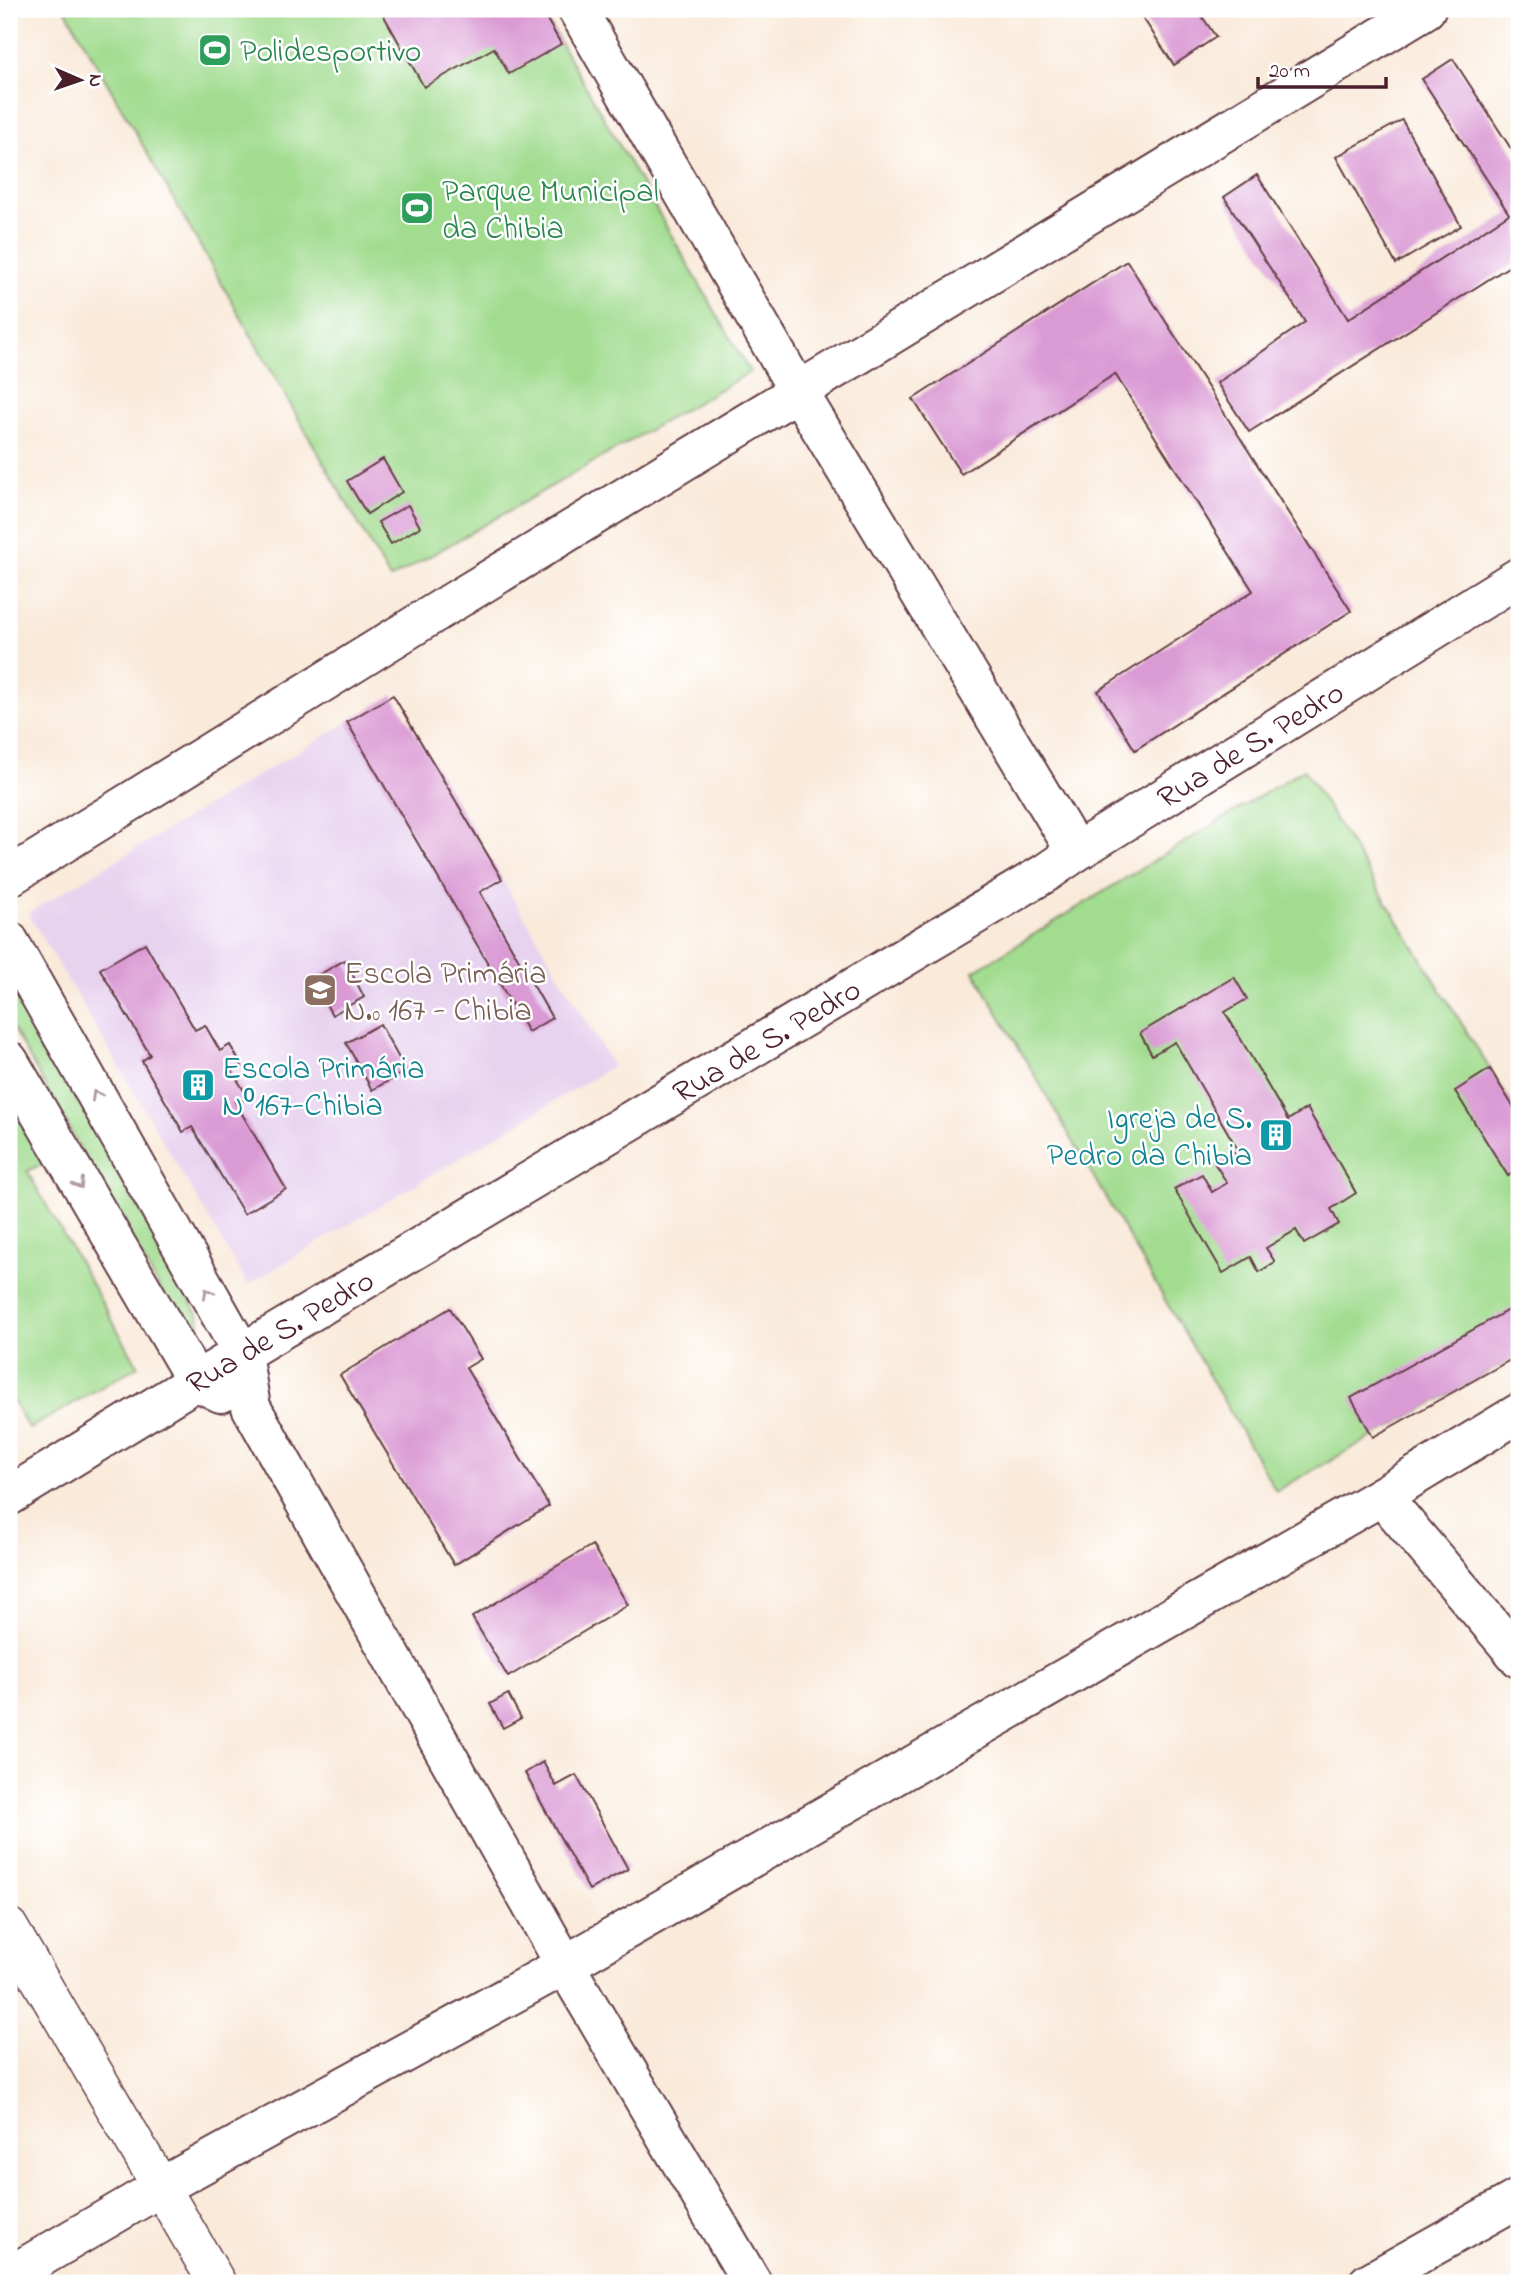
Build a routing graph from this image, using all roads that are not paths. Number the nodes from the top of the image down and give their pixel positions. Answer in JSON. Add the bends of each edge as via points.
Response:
{"nodes":[{"id":1,"x":577,"y":9,"type":"edge"},
{"id":2,"x":1426,"y":9,"type":"edge"},
{"id":3,"x":798,"y":391,"type":"junction"},
{"id":4,"x":1519,"y":577,"type":"edge"},
{"id":5,"x":1076,"y":852,"type":"junction"},
{"id":6,"x":9,"y":877,"type":"edge"},
{"id":7,"x":9,"y":942,"type":"edge"},
{"id":8,"x":9,"y":1061,"type":"edge"},
{"id":9,"x":242,"y":1353,"type":"junction"},
{"id":10,"x":196,"y":1381,"type":"junction"},
{"id":11,"x":251,"y":1407,"type":"junction"},
{"id":12,"x":1519,"y":1413,"type":"edge"},
{"id":13,"x":9,"y":1496,"type":"edge"},
{"id":14,"x":1382,"y":1496,"type":"junction"},
{"id":15,"x":1519,"y":1658,"type":"edge"},
{"id":16,"x":9,"y":1927,"type":"edge"},
{"id":17,"x":565,"y":1965,"type":"junction"},
{"id":18,"x":161,"y":2187,"type":"junction"},
{"id":19,"x":1519,"y":2198,"type":"edge"},
{"id":20,"x":9,"y":2276,"type":"edge"},
{"id":21,"x":217,"y":2283,"type":"edge"},
{"id":22,"x":752,"y":2283,"type":"edge"},
{"id":23,"x":1368,"y":2283,"type":"edge"}],
"edges":[{"from":1,"to":3,"type":"street"},
{"from":2,"to":3,"type":"street"},
{"from":3,"to":5,"type":"street"},
{"from":3,"to":6,"type":"street"},
{"from":4,"to":5,"type":"street","name":"Rua de S. Pedro"},
{"from":5,"to":9,"type":"street","name":"Rua de S. Pedro"},
{"from":9,"to":7,"type":"street","one_way":true},
{"from":8,"to":10,"type":"street","one_way":true},
{"from":9,"to":10,"type":"street","name":"Rua de S. Pedro"},
{"from":9,"to":11,"type":"street"},
{"from":10,"to":11,"type":"street"},
{"from":10,"to":13,"type":"street","name":"Rua de S. Pedro"},
{"from":11,"to":17,"type":"street"},
{"from":12,"to":14,"type":"street"},
{"from":14,"to":15,"type":"street"},
{"from":14,"to":17,"type":"street"},
{"from":16,"to":18,"type":"street"},
{"from":17,"to":18,"type":"street"},
{"from":17,"to":22,"type":"street"},
{"from":18,"to":20,"type":"street"},
{"from":18,"to":21,"type":"street"},
{"from":19,"to":23,"type":"street"}]}
